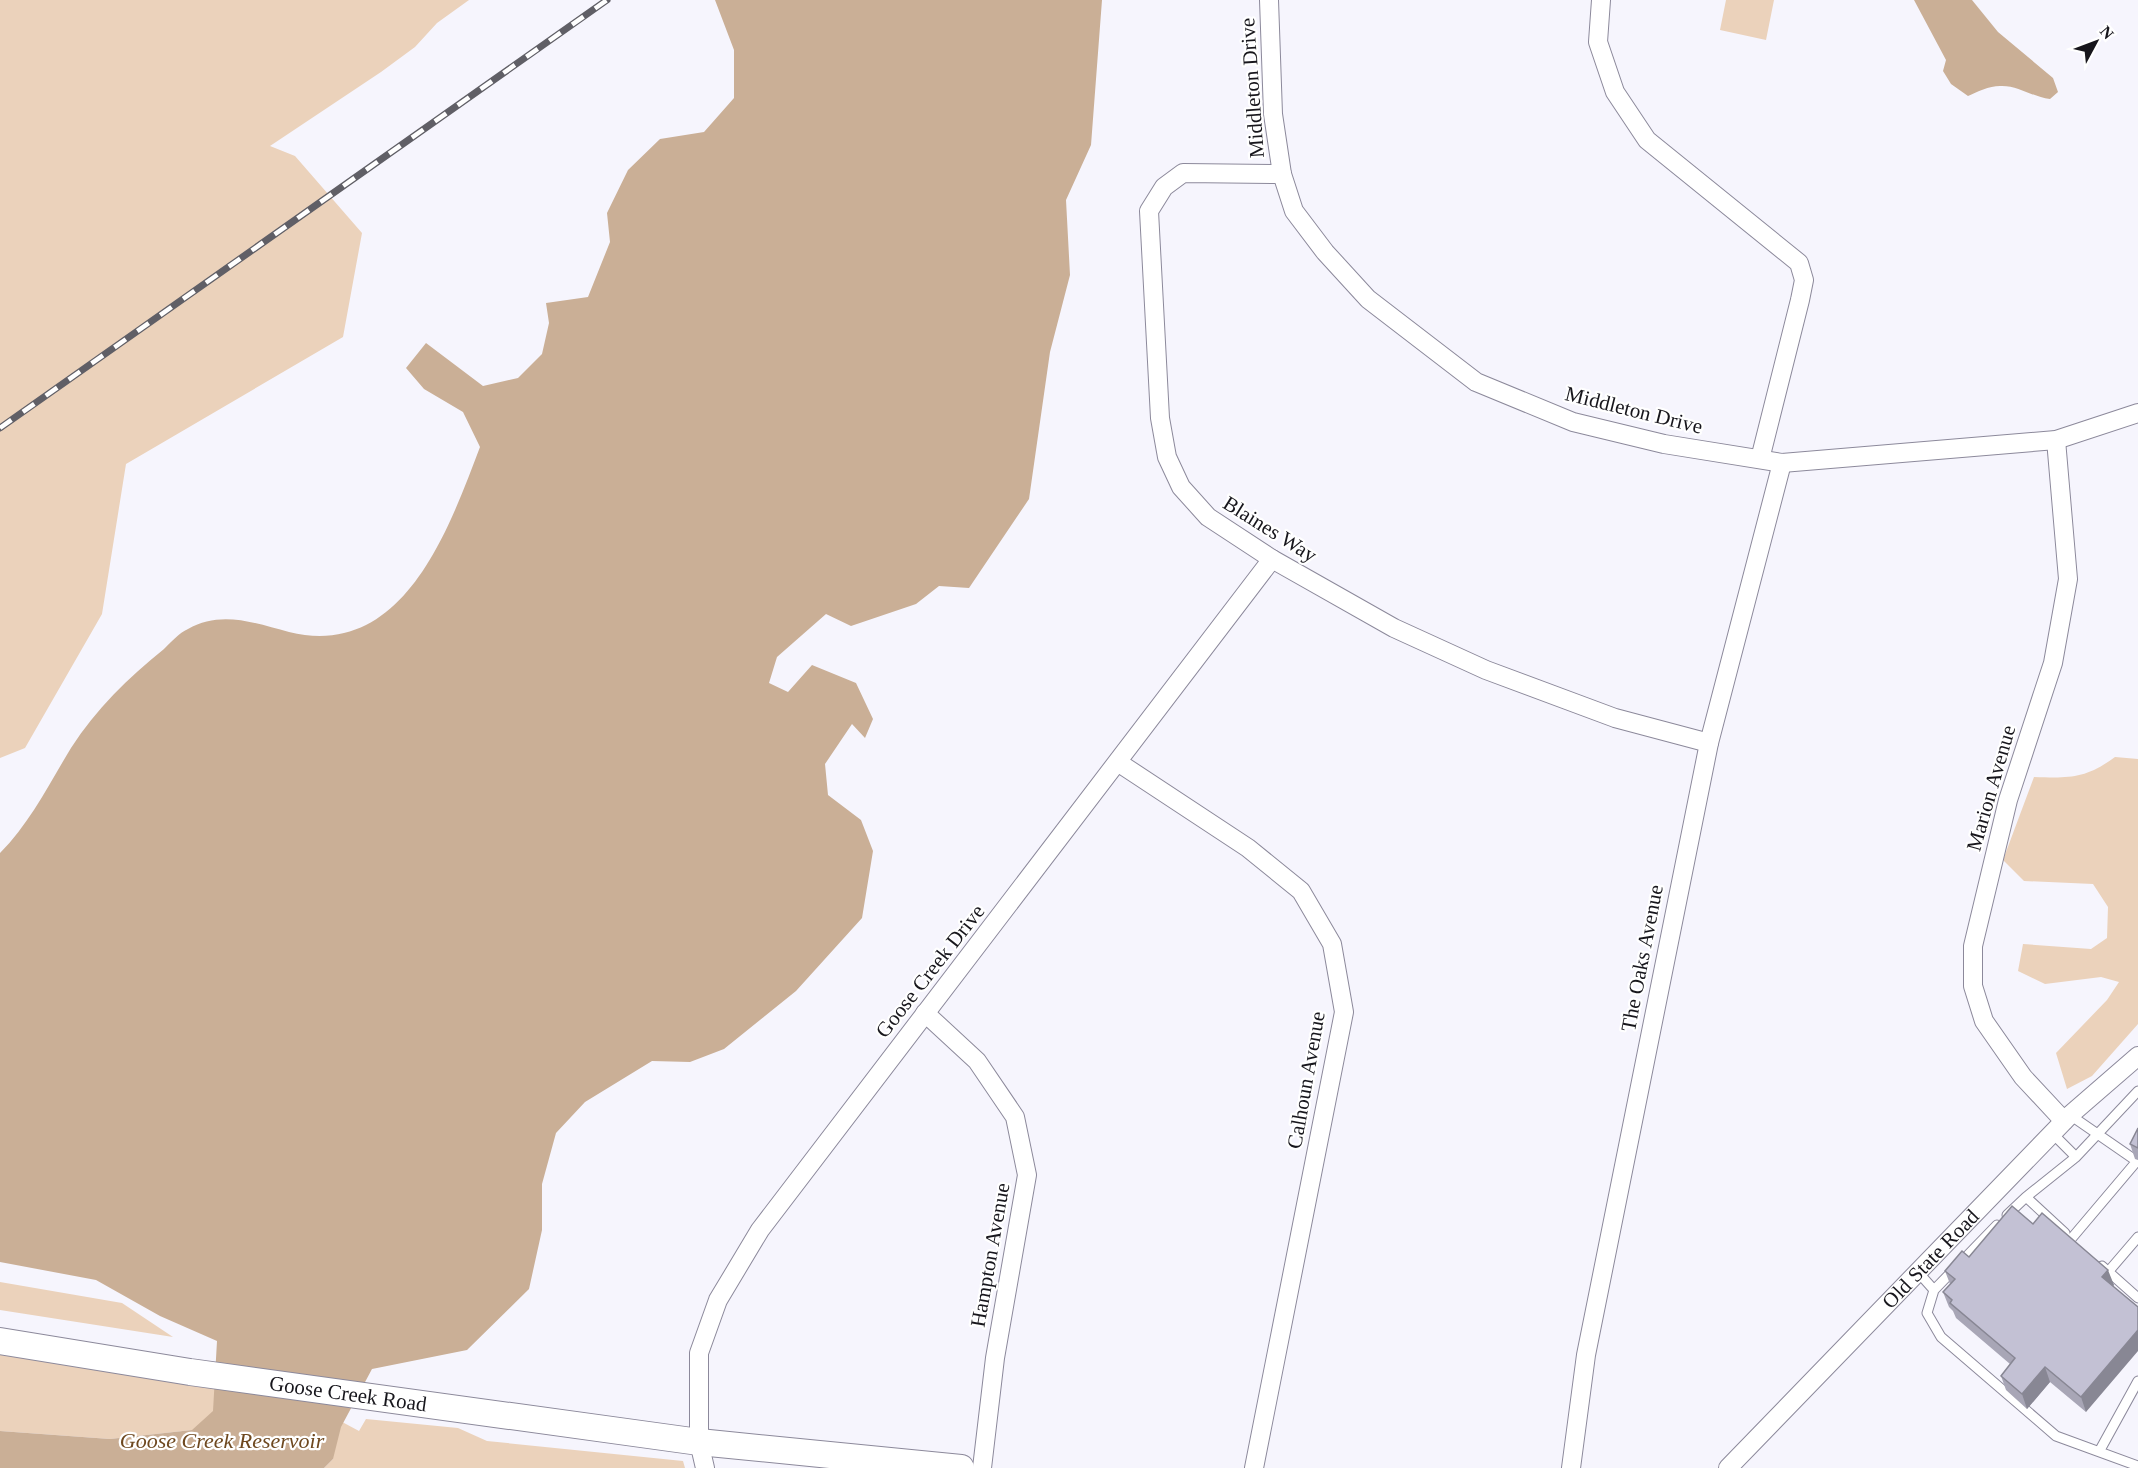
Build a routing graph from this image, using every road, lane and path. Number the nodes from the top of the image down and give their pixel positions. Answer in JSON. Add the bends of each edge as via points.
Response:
{"nodes":[{"id":1,"x":1269,"y":0,"type":"edge"},
{"id":2,"x":1601,"y":0,"type":"edge"},
{"id":3,"x":1282,"y":174,"type":"junction"},
{"id":4,"x":2138,"y":413,"type":"edge"},
{"id":5,"x":2056,"y":440,"type":"junction"},
{"id":6,"x":1760,"y":459,"type":"junction"},
{"id":7,"x":1782,"y":463,"type":"junction"},
{"id":8,"x":1272,"y":560,"type":"junction"},
{"id":9,"x":1709,"y":742,"type":"junction"},
{"id":10,"x":1119,"y":763,"type":"junction"},
{"id":11,"x":925,"y":1013,"type":"junction"},
{"id":12,"x":2138,"y":1056,"type":"edge"},
{"id":13,"x":2138,"y":1091,"type":"edge"},
{"id":14,"x":2062,"y":1123,"type":"junction"},
{"id":15,"x":2097,"y":1134,"type":"junction"},
{"id":16,"x":2076,"y":1157,"type":"junction"},
{"id":17,"x":2137,"y":1162,"type":"edge"},
{"id":18,"x":2026,"y":1197,"type":"junction"},
{"id":19,"x":2138,"y":1238,"type":"edge"},
{"id":20,"x":2093,"y":1258,"type":"edge"},
{"id":21,"x":1918,"y":1272,"type":"junction"},
{"id":22,"x":2108,"y":1272,"type":"junction"},
{"id":23,"x":1934,"y":1290,"type":"junction"},
{"id":24,"x":2138,"y":1298,"type":"edge"},
{"id":25,"x":0,"y":1341,"type":"edge"},
{"id":26,"x":2138,"y":1381,"type":"edge"},
{"id":27,"x":699,"y":1442,"type":"junction"},
{"id":28,"x":2100,"y":1450,"type":"junction"},
{"id":29,"x":2138,"y":1466,"type":"edge"},
{"id":30,"x":705,"y":1468,"type":"edge"},
{"id":31,"x":961,"y":1468,"type":"edge"},
{"id":32,"x":982,"y":1468,"type":"edge"},
{"id":33,"x":1254,"y":1468,"type":"edge"},
{"id":34,"x":1571,"y":1468,"type":"edge"},
{"id":35,"x":1728,"y":1468,"type":"edge"}],
"edges":[{"from":1,"to":3,"type":"street","name":"Middleton Drive","via":[[1272,114]]},
{"from":2,"to":6,"type":"street","via":[[1598,42],[1615,92],[1647,140],[1799,263],[1803,280],[1800,300]]},
{"from":3,"to":6,"type":"street","name":"Middleton Drive","via":[[1294,211],[1368,299],[1476,382],[1573,422],[1664,444]]},
{"from":3,"to":8,"type":"street","name":"Blaines Way","via":[[1183,173],[1164,187],[1149,211],[1160,418],[1167,457],[1181,487],[1208,517]]},
{"from":4,"to":5,"type":"street","name":"Middleton Drive"},
{"from":5,"to":7,"type":"street","name":"Middleton Drive"},
{"from":5,"to":14,"type":"street","name":"Marion Avenue","via":[[2068,579],[2054,663],[2008,800],[1973,946],[1973,986],[1984,1021],[2023,1077]]},
{"from":6,"to":7,"type":"street","name":"Middleton Drive"},
{"from":7,"to":9,"type":"street","name":"The Oaks Avenue"},
{"from":8,"to":9,"type":"street","name":"Blaines Way","via":[[1394,628],[1486,670],[1614,718]]},
{"from":8,"to":10,"type":"street","name":"Goose Creek Drive"},
{"from":9,"to":34,"type":"street","name":"The Oaks Avenue","via":[[1586,1355]]},
{"from":10,"to":11,"type":"street","name":"Goose Creek Drive"},
{"from":10,"to":33,"type":"street","name":"Calhoun Avenue","via":[[1248,848],[1301,891],[1332,944],[1344,1012]]},
{"from":11,"to":27,"type":"street","name":"Goose Creek Drive","via":[[760,1230],[718,1300],[699,1353]]},
{"from":11,"to":32,"type":"street","name":"Hampton Avenue","via":[[977,1060],[1016,1118],[1027,1175],[995,1358]]},
{"from":12,"to":14,"type":"street","name":"Old State Road"},
{"from":13,"to":15,"type":"lane"},
{"from":14,"to":15,"type":"lane"},
{"from":14,"to":16,"type":"lane"},
{"from":14,"to":21,"type":"street","name":"Old State Road"},
{"from":15,"to":16,"type":"lane"},
{"from":15,"to":17,"type":"lane"},
{"from":16,"to":18,"type":"lane"},
{"from":17,"to":18,"type":"lane","via":[[2074,1242]]},
{"from":18,"to":23,"type":"lane"},
{"from":19,"to":22,"type":"lane"},
{"from":20,"to":22,"type":"lane"},
{"from":21,"to":23,"type":"lane"},
{"from":21,"to":35,"type":"street","name":"Old State Road"},
{"from":22,"to":24,"type":"lane"},
{"from":23,"to":28,"type":"lane","via":[[1927,1313],[1941,1337],[2056,1436]]},
{"from":25,"to":27,"type":"main road","name":"Goose Creek Road","via":[[190,1372]]},
{"from":26,"to":28,"type":"lane"},
{"from":27,"to":30,"type":"street","name":"Goose Creek Drive"},
{"from":27,"to":31,"type":"main road"},
{"from":28,"to":29,"type":"lane"}]}
